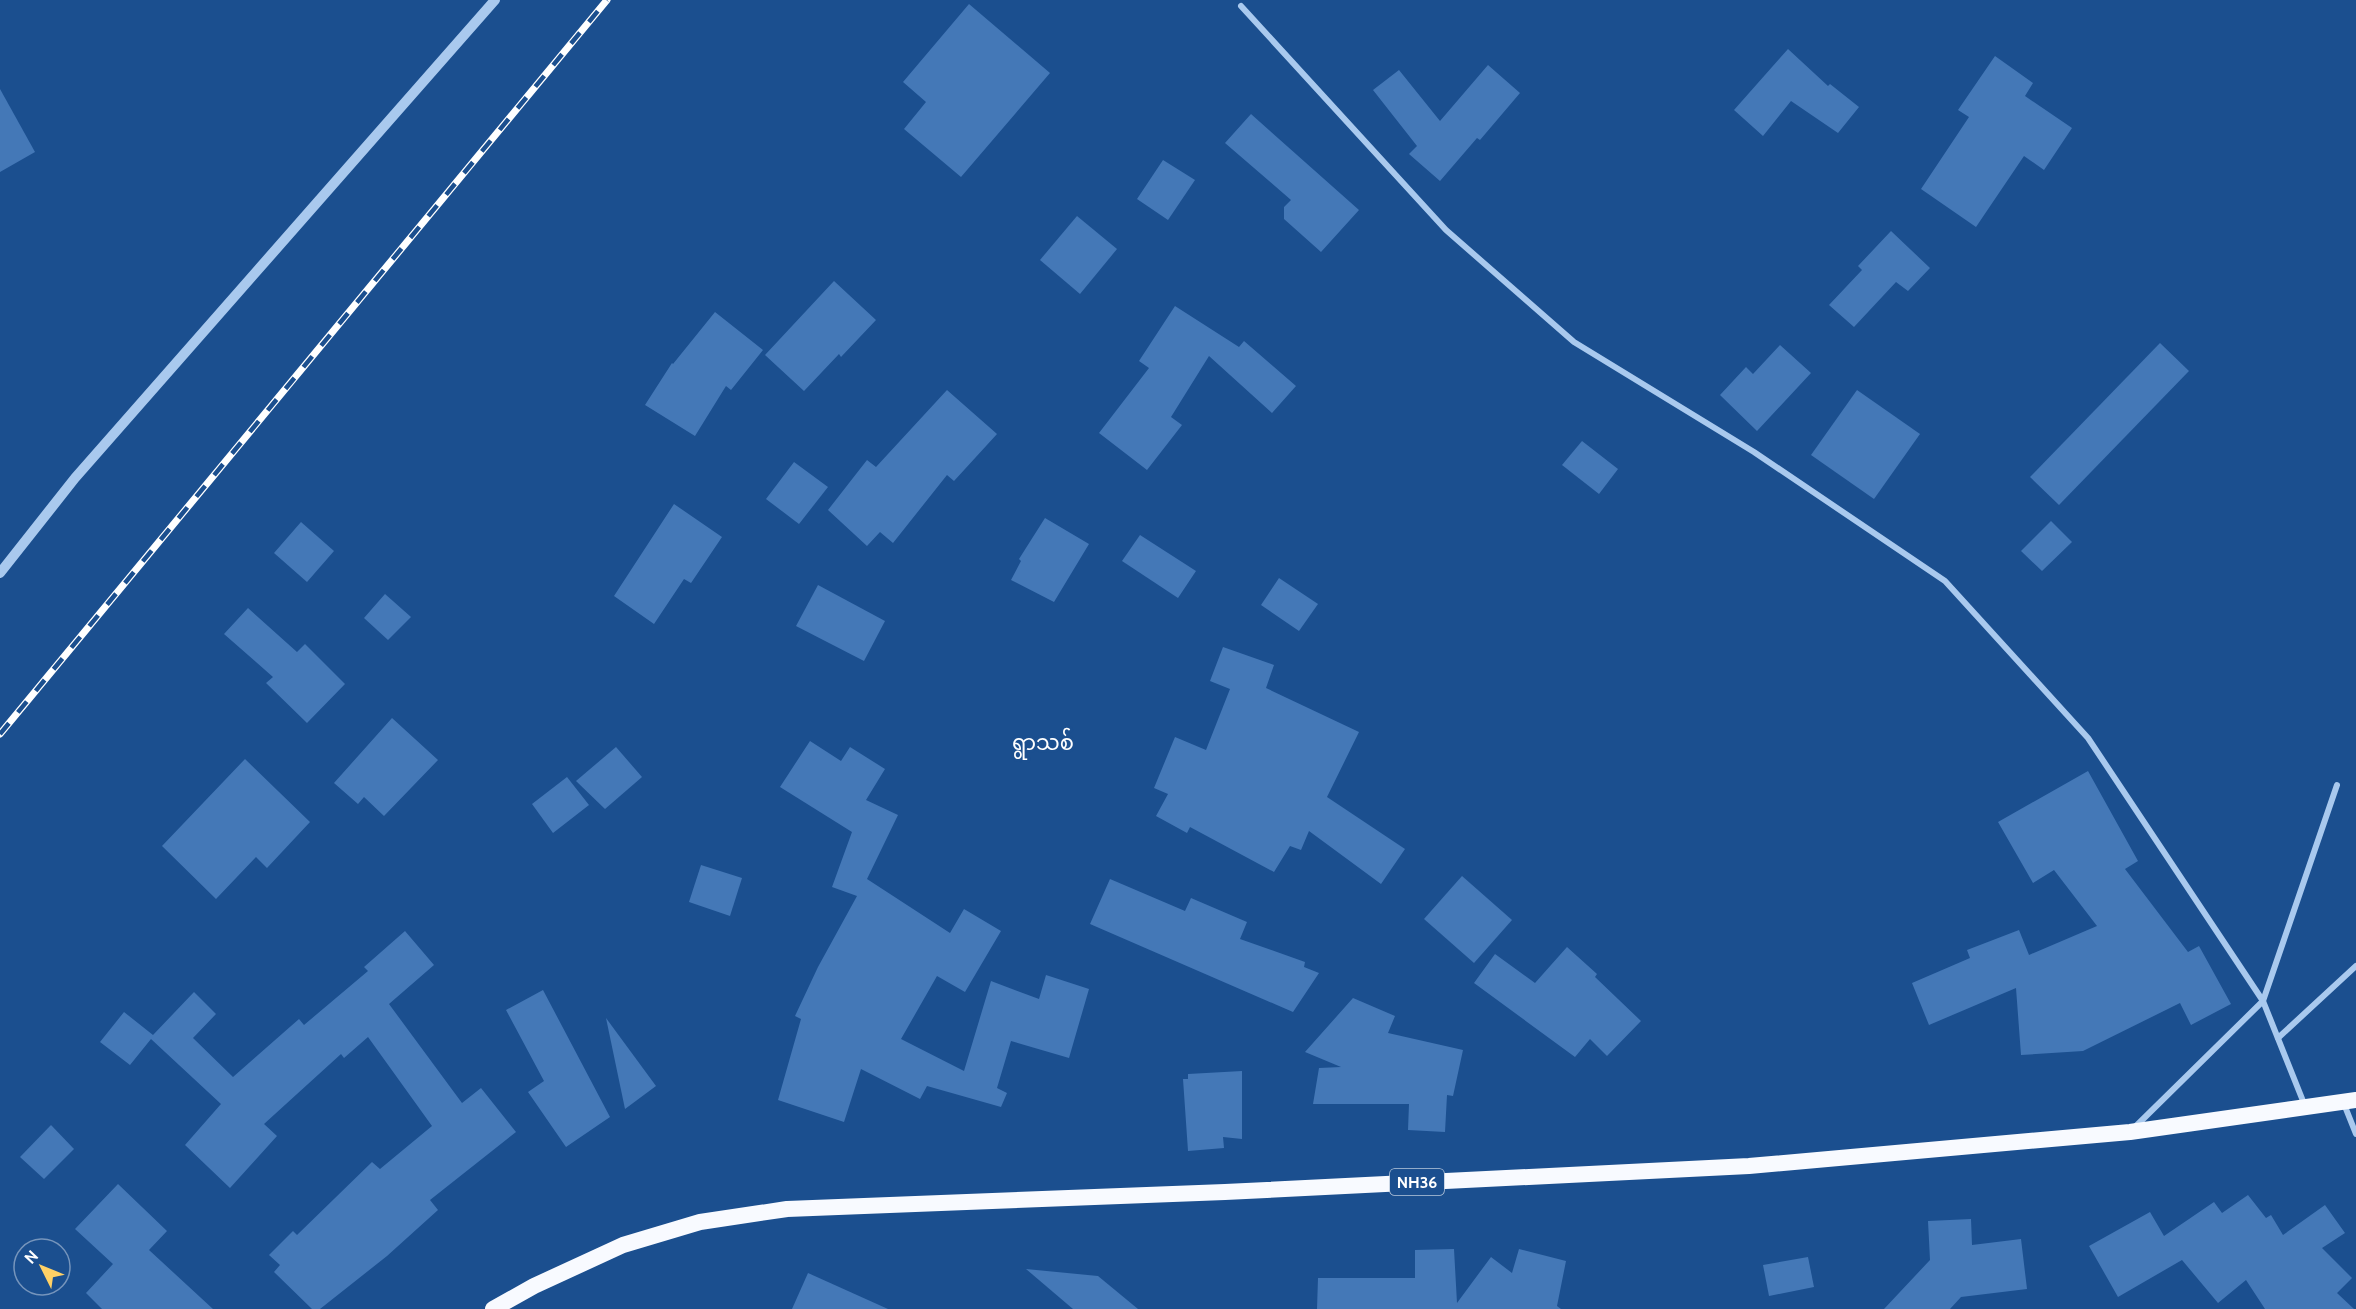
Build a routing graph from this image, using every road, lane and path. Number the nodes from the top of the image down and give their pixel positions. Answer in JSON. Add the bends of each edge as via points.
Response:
{"nodes":[{"id":1,"x":495,"y":0,"type":"edge"},
{"id":2,"x":1241,"y":6,"type":"dead end"},
{"id":3,"x":0,"y":573,"type":"edge"},
{"id":4,"x":2337,"y":785,"type":"dead end"},
{"id":5,"x":2356,"y":966,"type":"edge"},
{"id":6,"x":2263,"y":1001,"type":"junction"},
{"id":7,"x":2278,"y":1038,"type":"junction"},
{"id":8,"x":2350,"y":1102,"type":"edge"},
{"id":9,"x":2306,"y":1108,"type":"junction"},
{"id":10,"x":2130,"y":1132,"type":"junction"},
{"id":11,"x":2356,"y":1134,"type":"edge"},
{"id":12,"x":493,"y":1309,"type":"edge"}],
"edges":[{"from":1,"to":3,"type":"street","via":[[75,478]]},
{"from":2,"to":6,"type":"street","via":[[1446,230],[1574,342],[1754,452],[1945,581],[2088,738]]},
{"from":4,"to":6,"type":"street"},
{"from":5,"to":7,"type":"street"},
{"from":6,"to":7,"type":"street"},
{"from":6,"to":10,"type":"street"},
{"from":7,"to":9,"type":"street"},
{"from":8,"to":9,"type":"highway","number":"NH36"},
{"from":8,"to":11,"type":"street"},
{"from":9,"to":10,"type":"highway","number":"NH36"},
{"from":10,"to":12,"type":"highway","number":"NH36","via":[[1749,1166],[787,1209],[700,1222],[623,1245]]}]}
